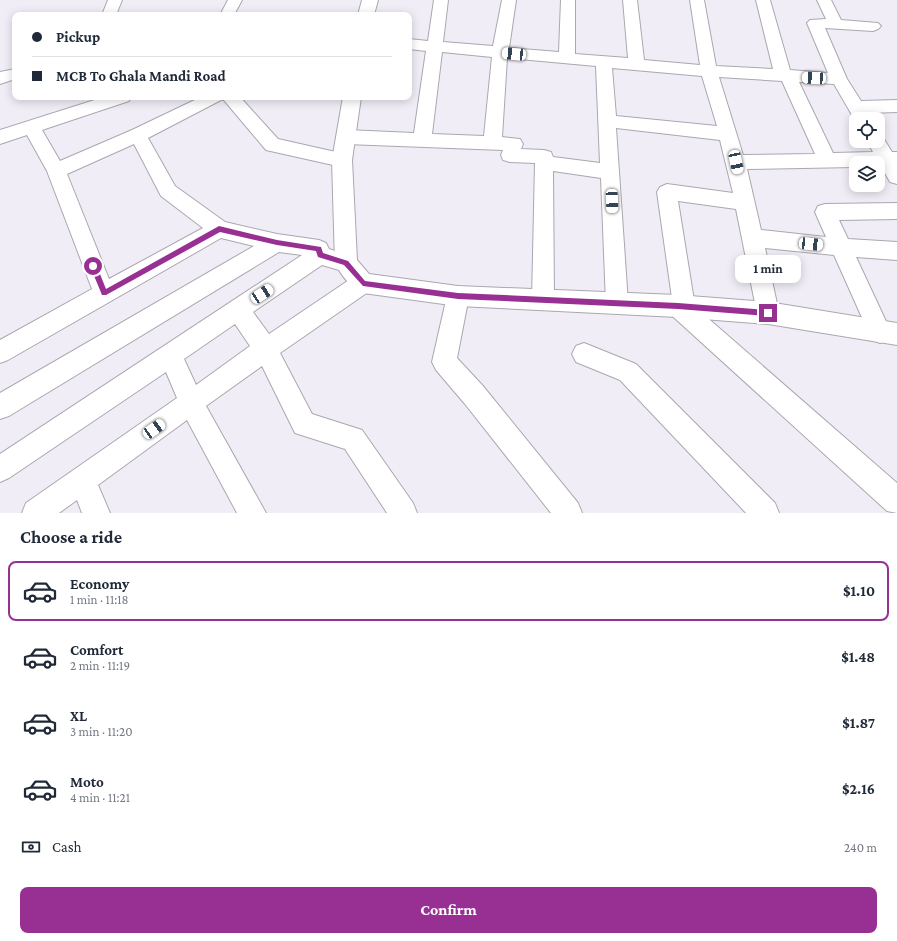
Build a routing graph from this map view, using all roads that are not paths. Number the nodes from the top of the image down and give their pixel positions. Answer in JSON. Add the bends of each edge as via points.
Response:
{"nodes":[{"id":1,"x":115,"y":0,"type":"edge"},
{"id":2,"x":235,"y":0,"type":"edge"},
{"id":3,"x":370,"y":0,"type":"edge"},
{"id":4,"x":441,"y":0,"type":"edge"},
{"id":5,"x":509,"y":0,"type":"edge"},
{"id":6,"x":568,"y":0,"type":"edge"},
{"id":7,"x":630,"y":0,"type":"edge"},
{"id":8,"x":694,"y":0,"type":"edge"},
{"id":9,"x":763,"y":0,"type":"edge"},
{"id":10,"x":824,"y":0,"type":"edge"},
{"id":11,"x":110,"y":12,"type":"edge"},
{"id":12,"x":229,"y":12,"type":"edge"},
{"id":13,"x":367,"y":12,"type":"edge"},
{"id":14,"x":836,"y":24,"type":"junction"},
{"id":15,"x":873,"y":26,"type":"dead end"},
{"id":16,"x":412,"y":44,"type":"edge"},
{"id":17,"x":435,"y":46,"type":"junction"},
{"id":18,"x":500,"y":52,"type":"junction"},
{"id":19,"x":567,"y":59,"type":"junction"},
{"id":20,"x":604,"y":62,"type":"junction"},
{"id":21,"x":637,"y":65,"type":"junction"},
{"id":22,"x":709,"y":71,"type":"junction"},
{"id":23,"x":12,"y":75,"type":"edge"},
{"id":24,"x":786,"y":76,"type":"junction"},
{"id":25,"x":0,"y":78,"type":"edge"},
{"id":26,"x":839,"y":80,"type":"junction"},
{"id":27,"x":107,"y":100,"type":"edge"},
{"id":28,"x":210,"y":100,"type":"edge"},
{"id":29,"x":233,"y":100,"type":"edge"},
{"id":30,"x":352,"y":100,"type":"edge"},
{"id":31,"x":897,"y":106,"type":"edge"},
{"id":32,"x":858,"y":112,"type":"edge"},
{"id":33,"x":864,"y":112,"type":"edge"},
{"id":34,"x":608,"y":121,"type":"junction"},
{"id":35,"x":31,"y":127,"type":"junction"},
{"id":36,"x":728,"y":134,"type":"junction"},
{"id":37,"x":138,"y":135,"type":"junction"},
{"id":38,"x":0,"y":137,"type":"edge"},
{"id":39,"x":346,"y":137,"type":"junction"},
{"id":40,"x":422,"y":141,"type":"junction"},
{"id":41,"x":492,"y":143,"type":"junction"},
{"id":42,"x":882,"y":148,"type":"edge"},
{"id":43,"x":892,"y":159,"type":"edge"},
{"id":44,"x":342,"y":160,"type":"junction"},
{"id":45,"x":827,"y":160,"type":"junction"},
{"id":46,"x":736,"y":162,"type":"junction"},
{"id":47,"x":544,"y":164,"type":"junction"},
{"id":48,"x":56,"y":171,"type":"junction"},
{"id":49,"x":611,"y":172,"type":"junction"},
{"id":50,"x":897,"y":176,"type":"edge"},
{"id":51,"x":744,"y":202,"type":"junction"},
{"id":52,"x":897,"y":211,"type":"edge"},
{"id":53,"x":219,"y":229,"type":"junction"},
{"id":54,"x":752,"y":238,"type":"junction"},
{"id":55,"x":277,"y":243,"type":"junction"},
{"id":56,"x":841,"y":247,"type":"junction"},
{"id":57,"x":897,"y":251,"type":"edge"},
{"id":58,"x":320,"y":255,"type":"junction"},
{"id":59,"x":346,"y":262,"type":"junction"},
{"id":60,"x":363,"y":283,"type":"junction"},
{"id":61,"x":104,"y":293,"type":"junction"},
{"id":62,"x":458,"y":296,"type":"junction"},
{"id":63,"x":543,"y":300,"type":"junction"},
{"id":64,"x":617,"y":303,"type":"junction"},
{"id":65,"x":681,"y":306,"type":"junction"},
{"id":66,"x":238,"y":309,"type":"junction"},
{"id":67,"x":768,"y":313,"type":"junction"},
{"id":68,"x":888,"y":333,"type":"edge"},
{"id":69,"x":266,"y":349,"type":"junction"},
{"id":70,"x":0,"y":352,"type":"edge"},
{"id":71,"x":584,"y":354,"type":"dead end"},
{"id":72,"x":171,"y":355,"type":"junction"},
{"id":73,"x":191,"y":403,"type":"junction"},
{"id":74,"x":0,"y":407,"type":"edge"},
{"id":75,"x":0,"y":469,"type":"edge"},
{"id":76,"x":82,"y":480,"type":"junction"},
{"id":77,"x":897,"y":502,"type":"edge"},
{"id":78,"x":36,"y":513,"type":"edge"},
{"id":79,"x":96,"y":513,"type":"edge"},
{"id":80,"x":252,"y":513,"type":"edge"},
{"id":81,"x":402,"y":513,"type":"edge"},
{"id":82,"x":568,"y":513,"type":"edge"},
{"id":83,"x":765,"y":513,"type":"edge"}],
"edges":[{"from":1,"to":11,"type":"street"},
{"from":2,"to":12,"type":"street"},
{"from":3,"to":13,"type":"street"},
{"from":4,"to":17,"type":"street"},
{"from":5,"to":18,"type":"street"},
{"from":6,"to":19,"type":"street"},
{"from":7,"to":21,"type":"street"},
{"from":8,"to":22,"type":"street"},
{"from":9,"to":24,"type":"street"},
{"from":10,"to":14,"type":"street"},
{"from":14,"to":15,"type":"street"},
{"from":14,"to":26,"type":"street","via":[[815,23]]},
{"from":16,"to":17,"type":"street"},
{"from":17,"to":18,"type":"street"},
{"from":17,"to":40,"type":"street"},
{"from":18,"to":19,"type":"street"},
{"from":18,"to":41,"type":"street"},
{"from":19,"to":20,"type":"street"},
{"from":20,"to":21,"type":"street"},
{"from":20,"to":34,"type":"street"},
{"from":21,"to":22,"type":"street"},
{"from":22,"to":24,"type":"street"},
{"from":22,"to":36,"type":"street"},
{"from":23,"to":25,"type":"street"},
{"from":24,"to":26,"type":"street"},
{"from":24,"to":45,"type":"street"},
{"from":26,"to":32,"type":"street"},
{"from":27,"to":35,"type":"street"},
{"from":28,"to":37,"type":"street"},
{"from":29,"to":44,"type":"street","via":[[272,145]]},
{"from":30,"to":39,"type":"street"},
{"from":31,"to":33,"type":"street"},
{"from":34,"to":36,"type":"street"},
{"from":34,"to":49,"type":"street"},
{"from":35,"to":38,"type":"street"},
{"from":35,"to":48,"type":"street"},
{"from":36,"to":46,"type":"street"},
{"from":37,"to":48,"type":"street"},
{"from":37,"to":53,"type":"street","via":[[168,191]]},
{"from":39,"to":40,"type":"street"},
{"from":39,"to":44,"type":"street"},
{"from":40,"to":41,"type":"street"},
{"from":41,"to":47,"type":"street","via":[[514,144],[510,155],[544,157]]},
{"from":42,"to":43,"type":"street"},
{"from":43,"to":45,"type":"street"},
{"from":43,"to":50,"type":"street"},
{"from":44,"to":59,"type":"street"},
{"from":45,"to":46,"type":"street"},
{"from":46,"to":51,"type":"street"},
{"from":47,"to":49,"type":"street"},
{"from":47,"to":63,"type":"street"},
{"from":48,"to":61,"type":"street"},
{"from":49,"to":64,"type":"street"},
{"from":51,"to":54,"type":"street"},
{"from":51,"to":65,"type":"street","via":[[667,192]]},
{"from":52,"to":56,"type":"street","via":[[825,212]]},
{"from":53,"to":55,"type":"street"},
{"from":53,"to":61,"type":"street"},
{"from":54,"to":56,"type":"street"},
{"from":54,"to":67,"type":"street"},
{"from":55,"to":58,"type":"street","via":[[319,249]]},
{"from":55,"to":74,"type":"street"},
{"from":56,"to":57,"type":"street"},
{"from":56,"to":68,"type":"street"},
{"from":58,"to":59,"type":"street"},
{"from":58,"to":66,"type":"street"},
{"from":59,"to":60,"type":"street"},
{"from":60,"to":62,"type":"street"},
{"from":60,"to":69,"type":"street"},
{"from":61,"to":70,"type":"street"},
{"from":62,"to":63,"type":"street"},
{"from":62,"to":82,"type":"street","via":[[444,362],[474,395]]},
{"from":63,"to":64,"type":"street"},
{"from":64,"to":65,"type":"street"},
{"from":65,"to":67,"type":"street"},
{"from":65,"to":77,"type":"street"},
{"from":66,"to":69,"type":"street"},
{"from":66,"to":72,"type":"street"},
{"from":67,"to":68,"type":"street"},
{"from":69,"to":73,"type":"street"},
{"from":69,"to":81,"type":"street","via":[[304,424],[354,439]]},
{"from":71,"to":83,"type":"street","via":[[628,372]]},
{"from":72,"to":73,"type":"street"},
{"from":72,"to":75,"type":"street"},
{"from":73,"to":76,"type":"street"},
{"from":73,"to":80,"type":"street"},
{"from":76,"to":78,"type":"street"},
{"from":76,"to":79,"type":"street"}]}
